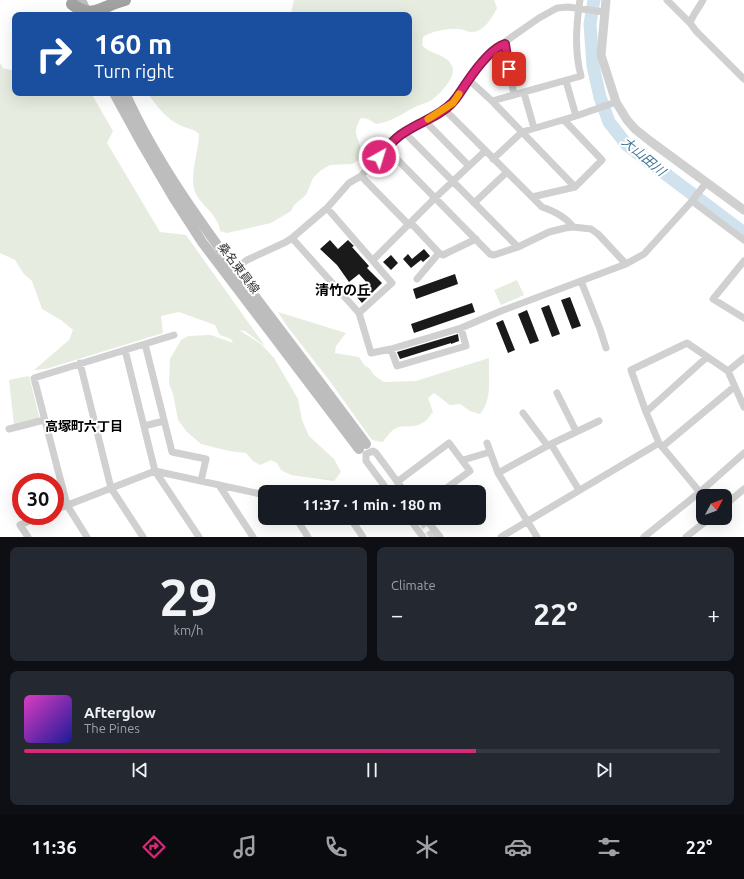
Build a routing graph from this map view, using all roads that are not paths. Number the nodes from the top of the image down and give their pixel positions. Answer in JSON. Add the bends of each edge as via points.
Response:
{"nodes":[{"id":1,"x":115,"y":0,"type":"edge"},
{"id":2,"x":126,"y":0,"type":"edge"},
{"id":3,"x":129,"y":0,"type":"edge"},
{"id":4,"x":606,"y":0,"type":"edge"},
{"id":5,"x":667,"y":0,"type":"edge"},
{"id":6,"x":703,"y":0,"type":"edge"},
{"id":7,"x":580,"y":4,"type":"edge"},
{"id":8,"x":80,"y":9,"type":"edge"},
{"id":9,"x":110,"y":12,"type":"edge"},
{"id":10,"x":604,"y":12,"type":"junction"},
{"id":11,"x":690,"y":23,"type":"junction"},
{"id":12,"x":505,"y":44,"type":"junction"},
{"id":13,"x":744,"y":79,"type":"edge"},
{"id":14,"x":469,"y":80,"type":"junction"},
{"id":15,"x":566,"y":81,"type":"junction"},
{"id":16,"x":524,"y":93,"type":"junction"},
{"id":17,"x":514,"y":95,"type":"junction"},
{"id":18,"x":116,"y":96,"type":"edge"},
{"id":19,"x":126,"y":96,"type":"edge"},
{"id":20,"x":492,"y":101,"type":"junction"},
{"id":21,"x":613,"y":103,"type":"junction"},
{"id":22,"x":444,"y":109,"type":"junction"},
{"id":23,"x":576,"y":116,"type":"junction"},
{"id":24,"x":564,"y":120,"type":"junction"},
{"id":25,"x":425,"y":121,"type":"junction"},
{"id":26,"x":534,"y":128,"type":"junction"},
{"id":27,"x":404,"y":132,"type":"junction"},
{"id":28,"x":522,"y":132,"type":"junction"},
{"id":29,"x":387,"y":149,"type":"junction"},
{"id":30,"x":485,"y":151,"type":"junction"},
{"id":31,"x":493,"y":159,"type":"junction"},
{"id":32,"x":469,"y":166,"type":"junction"},
{"id":33,"x":507,"y":172,"type":"junction"},
{"id":34,"x":362,"y":176,"type":"junction"},
{"id":35,"x":453,"y":182,"type":"junction"},
{"id":36,"x":705,"y":184,"type":"junction"},
{"id":37,"x":575,"y":187,"type":"junction"},
{"id":38,"x":532,"y":197,"type":"junction"},
{"id":39,"x":435,"y":198,"type":"junction"},
{"id":40,"x":693,"y":200,"type":"junction"},
{"id":41,"x":474,"y":203,"type":"junction"},
{"id":42,"x":327,"y":208,"type":"junction"},
{"id":43,"x":744,"y":210,"type":"edge"},
{"id":44,"x":410,"y":224,"type":"junction"},
{"id":45,"x":573,"y":227,"type":"junction"},
{"id":46,"x":292,"y":238,"type":"junction"},
{"id":47,"x":476,"y":239,"type":"junction"},
{"id":48,"x":744,"y":240,"type":"edge"},
{"id":49,"x":518,"y":247,"type":"junction"},
{"id":50,"x":439,"y":254,"type":"junction"},
{"id":51,"x":373,"y":260,"type":"junction"},
{"id":52,"x":744,"y":261,"type":"edge"},
{"id":53,"x":626,"y":264,"type":"junction"},
{"id":54,"x":235,"y":269,"type":"junction"},
{"id":55,"x":741,"y":270,"type":"edge"},
{"id":56,"x":417,"y":279,"type":"dead end"},
{"id":57,"x":582,"y":281,"type":"junction"},
{"id":58,"x":359,"y":313,"type":"junction"},
{"id":59,"x":744,"y":318,"type":"edge"},
{"id":60,"x":461,"y":328,"type":"junction"},
{"id":61,"x":174,"y":334,"type":"dead end"},
{"id":62,"x":145,"y":344,"type":"junction"},
{"id":63,"x":606,"y":348,"type":"dead end"},
{"id":64,"x":391,"y":349,"type":"junction"},
{"id":65,"x":125,"y":350,"type":"junction"},
{"id":66,"x":707,"y":357,"type":"junction"},
{"id":67,"x":744,"y":358,"type":"edge"},
{"id":68,"x":80,"y":363,"type":"junction"},
{"id":69,"x":728,"y":372,"type":"junction"},
{"id":70,"x":734,"y":387,"type":"junction"},
{"id":71,"x":557,"y":393,"type":"dead end"},
{"id":72,"x":744,"y":407,"type":"edge"},
{"id":73,"x":646,"y":412,"type":"junction"},
{"id":74,"x":523,"y":413,"type":"dead end"},
{"id":75,"x":44,"y":420,"type":"junction"},
{"id":76,"x":599,"y":420,"type":"dead end"},
{"id":77,"x":164,"y":421,"type":"junction"},
{"id":78,"x":144,"y":426,"type":"junction"},
{"id":79,"x":10,"y":429,"type":"dead end"},
{"id":80,"x":576,"y":431,"type":"junction"},
{"id":81,"x":487,"y":443,"type":"dead end"},
{"id":82,"x":549,"y":444,"type":"junction"},
{"id":83,"x":660,"y":445,"type":"junction"},
{"id":84,"x":490,"y":452,"type":"junction"},
{"id":85,"x":744,"y":454,"type":"edge"},
{"id":86,"x":463,"y":460,"type":"junction"},
{"id":87,"x":155,"y":470,"type":"junction"},
{"id":88,"x":498,"y":473,"type":"junction"},
{"id":89,"x":201,"y":481,"type":"junction"},
{"id":90,"x":397,"y":482,"type":"junction"},
{"id":91,"x":219,"y":485,"type":"junction"},
{"id":92,"x":385,"y":485,"type":"edge"},
{"id":93,"x":399,"y":485,"type":"edge"},
{"id":94,"x":451,"y":485,"type":"edge"},
{"id":95,"x":111,"y":488,"type":"junction"},
{"id":96,"x":697,"y":489,"type":"edge"},
{"id":97,"x":706,"y":489,"type":"edge"},
{"id":98,"x":744,"y":489,"type":"edge"},
{"id":99,"x":579,"y":490,"type":"junction"},
{"id":100,"x":258,"y":494,"type":"edge"},
{"id":101,"x":696,"y":498,"type":"edge"},
{"id":102,"x":732,"y":499,"type":"edge"},
{"id":103,"x":67,"y":505,"type":"junction"},
{"id":104,"x":64,"y":506,"type":"edge"},
{"id":105,"x":527,"y":521,"type":"junction"},
{"id":106,"x":20,"y":525,"type":"edge"},
{"id":107,"x":300,"y":525,"type":"edge"},
{"id":108,"x":355,"y":525,"type":"edge"},
{"id":109,"x":414,"y":525,"type":"edge"},
{"id":110,"x":431,"y":525,"type":"edge"},
{"id":111,"x":701,"y":525,"type":"edge"},
{"id":112,"x":28,"y":537,"type":"edge"},
{"id":113,"x":87,"y":537,"type":"edge"},
{"id":114,"x":143,"y":537,"type":"edge"},
{"id":115,"x":199,"y":537,"type":"edge"},
{"id":116,"x":253,"y":537,"type":"edge"},
{"id":117,"x":308,"y":537,"type":"edge"},
{"id":118,"x":363,"y":537,"type":"edge"},
{"id":119,"x":423,"y":537,"type":"edge"},
{"id":120,"x":440,"y":537,"type":"edge"},
{"id":121,"x":501,"y":537,"type":"edge"},
{"id":122,"x":537,"y":537,"type":"edge"},
{"id":123,"x":644,"y":537,"type":"edge"},
{"id":124,"x":686,"y":537,"type":"edge"}],
"edges":[{"from":1,"to":8,"type":"highway","via":[[93,8]]},
{"from":2,"to":8,"type":"highway","via":[[95,12]]},
{"from":3,"to":9,"type":"highway"},
{"from":4,"to":10,"type":"street"},
{"from":5,"to":11,"type":"street"},
{"from":6,"to":11,"type":"street"},
{"from":7,"to":10,"type":"street"},
{"from":7,"to":12,"type":"street","via":[[557,8],[546,13]]},
{"from":7,"to":15,"type":"street","via":[[576,23],[582,76]]},
{"from":10,"to":21,"type":"street","via":[[601,55]]},
{"from":11,"to":13,"type":"street"},
{"from":12,"to":14,"type":"street","via":[[496,48]]},
{"from":12,"to":17,"type":"street"},
{"from":14,"to":20,"type":"street"},
{"from":14,"to":22,"type":"street","via":[[453,103]]},
{"from":15,"to":16,"type":"street"},
{"from":15,"to":23,"type":"street"},
{"from":16,"to":17,"type":"street"},
{"from":16,"to":26,"type":"street"},
{"from":17,"to":20,"type":"street"},
{"from":18,"to":54,"type":"main road","name":"桑名東員線","via":[[202,242],[363,446]]},
{"from":19,"to":54,"type":"main road","name":"桑名東員線","via":[[183,197]]},
{"from":20,"to":28,"type":"street"},
{"from":21,"to":23,"type":"street"},
{"from":21,"to":36,"type":"street","via":[[635,129]]},
{"from":22,"to":25,"type":"street"},
{"from":22,"to":30,"type":"street"},
{"from":23,"to":24,"type":"street"},
{"from":24,"to":26,"type":"street"},
{"from":24,"to":37,"type":"street","via":[[602,160]]},
{"from":25,"to":27,"type":"street"},
{"from":25,"to":32,"type":"street"},
{"from":26,"to":28,"type":"street"},
{"from":27,"to":29,"type":"street"},
{"from":27,"to":35,"type":"street"},
{"from":28,"to":31,"type":"street"},
{"from":28,"to":37,"type":"street"},
{"from":29,"to":34,"type":"street"},
{"from":29,"to":39,"type":"street"},
{"from":30,"to":31,"type":"street"},
{"from":30,"to":32,"type":"street"},
{"from":31,"to":33,"type":"street"},
{"from":32,"to":35,"type":"street"},
{"from":33,"to":38,"type":"street"},
{"from":33,"to":41,"type":"street"},
{"from":34,"to":42,"type":"street","via":[[349,183]]},
{"from":34,"to":44,"type":"street"},
{"from":35,"to":39,"type":"street"},
{"from":35,"to":41,"type":"street"},
{"from":36,"to":40,"type":"street"},
{"from":36,"to":43,"type":"street"},
{"from":37,"to":38,"type":"street"},
{"from":38,"to":45,"type":"street","via":[[542,207],[556,212]]},
{"from":39,"to":44,"type":"street"},
{"from":39,"to":47,"type":"street"},
{"from":40,"to":48,"type":"street"},
{"from":40,"to":53,"type":"street","via":[[644,254]]},
{"from":41,"to":49,"type":"street"},
{"from":42,"to":46,"type":"street"},
{"from":42,"to":51,"type":"street"},
{"from":44,"to":50,"type":"street"},
{"from":44,"to":51,"type":"street"},
{"from":45,"to":49,"type":"street","via":[[549,232]]},
{"from":45,"to":53,"type":"street","via":[[591,229]]},
{"from":46,"to":54,"type":"street","via":[[247,260]]},
{"from":46,"to":58,"type":"street"},
{"from":47,"to":49,"type":"street","via":[[494,255]]},
{"from":47,"to":50,"type":"street","via":[[447,254]]},
{"from":50,"to":56,"type":"street"},
{"from":51,"to":58,"type":"street","via":[[392,283]]},
{"from":52,"to":55,"type":"street"},
{"from":53,"to":57,"type":"street"},
{"from":55,"to":59,"type":"street","via":[[713,299]]},
{"from":57,"to":60,"type":"street"},
{"from":57,"to":63,"type":"street"},
{"from":58,"to":64,"type":"street","via":[[372,353]]},
{"from":60,"to":64,"type":"street"},
{"from":60,"to":64,"type":"street","via":[[466,346],[397,366]]},
{"from":61,"to":62,"type":"street"},
{"from":62,"to":65,"type":"street"},
{"from":62,"to":77,"type":"street"},
{"from":65,"to":68,"type":"street"},
{"from":65,"to":78,"type":"street"},
{"from":66,"to":69,"type":"street"},
{"from":66,"to":73,"type":"street"},
{"from":66,"to":73,"type":"street","via":[[687,343],[632,370]]},
{"from":67,"to":69,"type":"street"},
{"from":68,"to":75,"type":"street","via":[[34,378]]},
{"from":68,"to":95,"type":"street"},
{"from":69,"to":70,"type":"street"},
{"from":70,"to":72,"type":"street"},
{"from":70,"to":83,"type":"street"},
{"from":71,"to":80,"type":"street"},
{"from":73,"to":83,"type":"street"},
{"from":74,"to":82,"type":"street"},
{"from":75,"to":79,"type":"street"},
{"from":75,"to":103,"type":"street"},
{"from":76,"to":80,"type":"street"},
{"from":77,"to":78,"type":"street"},
{"from":77,"to":89,"type":"street","via":[[172,452],[206,459]]},
{"from":78,"to":87,"type":"street"},
{"from":80,"to":82,"type":"street"},
{"from":81,"to":84,"type":"street"},
{"from":82,"to":88,"type":"street"},
{"from":82,"to":99,"type":"street"},
{"from":83,"to":96,"type":"street"},
{"from":83,"to":99,"type":"street"},
{"from":84,"to":86,"type":"street"},
{"from":84,"to":88,"type":"street"},
{"from":85,"to":97,"type":"street"},
{"from":86,"to":90,"type":"street","via":[[450,443]]},
{"from":86,"to":94,"type":"street","via":[[470,471]]},
{"from":87,"to":89,"type":"street"},
{"from":87,"to":95,"type":"street"},
{"from":87,"to":115,"type":"street"},
{"from":88,"to":105,"type":"street"},
{"from":89,"to":91,"type":"street"},
{"from":90,"to":92,"type":"street","via":[[376,453],[373,451],[366,454],[366,461]]},
{"from":90,"to":93,"type":"street"},
{"from":91,"to":100,"type":"street"},
{"from":91,"to":116,"type":"street"},
{"from":95,"to":103,"type":"street"},
{"from":95,"to":114,"type":"street"},
{"from":98,"to":102,"type":"street"},
{"from":99,"to":105,"type":"street"},
{"from":101,"to":123,"type":"street"},
{"from":103,"to":104,"type":"street"},
{"from":103,"to":113,"type":"street"},
{"from":105,"to":121,"type":"street"},
{"from":105,"to":122,"type":"street"},
{"from":106,"to":112,"type":"street"},
{"from":107,"to":117,"type":"street"},
{"from":108,"to":118,"type":"street"},
{"from":109,"to":119,"type":"street"},
{"from":110,"to":120,"type":"street"},
{"from":111,"to":124,"type":"street"}]}
